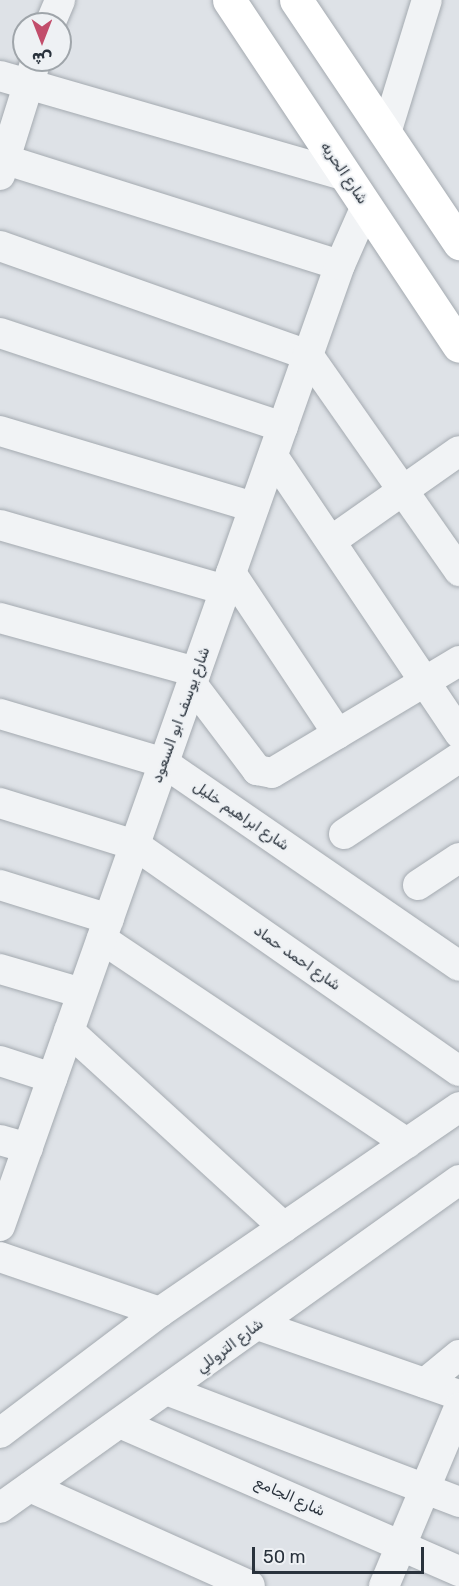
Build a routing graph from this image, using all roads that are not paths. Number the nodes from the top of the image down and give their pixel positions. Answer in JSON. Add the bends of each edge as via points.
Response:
{"nodes":[{"id":1,"x":229,"y":0,"type":"edge"},
{"id":2,"x":296,"y":0,"type":"edge"},
{"id":3,"x":427,"y":0,"type":"edge"},
{"id":4,"x":21,"y":73,"type":"edge"},
{"id":5,"x":386,"y":133,"type":"junction"},
{"id":6,"x":2,"y":164,"type":"edge"},
{"id":7,"x":346,"y":176,"type":"junction"},
{"id":8,"x":366,"y":207,"type":"junction"},
{"id":9,"x":459,"y":243,"type":"edge"},
{"id":10,"x":0,"y":246,"type":"edge"},
{"id":11,"x":340,"y":265,"type":"junction"},
{"id":12,"x":0,"y":333,"type":"edge"},
{"id":13,"x":459,"y":346,"type":"edge"},
{"id":14,"x":308,"y":355,"type":"junction"},
{"id":15,"x":283,"y":427,"type":"junction"},
{"id":16,"x":0,"y":431,"type":"edge"},
{"id":17,"x":459,"y":451,"type":"edge"},
{"id":18,"x":273,"y":456,"type":"junction"},
{"id":19,"x":403,"y":491,"type":"junction"},
{"id":20,"x":254,"y":507,"type":"junction"},
{"id":21,"x":0,"y":525,"type":"edge"},
{"id":22,"x":331,"y":542,"type":"junction"},
{"id":23,"x":459,"y":571,"type":"edge"},
{"id":24,"x":228,"y":581,"type":"junction"},
{"id":25,"x":0,"y":618,"type":"edge"},
{"id":26,"x":459,"y":661,"type":"edge"},
{"id":27,"x":194,"y":678,"type":"junction"},
{"id":28,"x":424,"y":682,"type":"junction"},
{"id":29,"x":0,"y":714,"type":"edge"},
{"id":30,"x":459,"y":733,"type":"edge"},
{"id":31,"x":338,"y":734,"type":"junction"},
{"id":32,"x":459,"y":758,"type":"edge"},
{"id":33,"x":164,"y":764,"type":"junction"},
{"id":34,"x":0,"y":803,"type":"edge"},
{"id":35,"x":344,"y":834,"type":"dead end"},
{"id":36,"x":135,"y":845,"type":"junction"},
{"id":37,"x":459,"y":858,"type":"edge"},
{"id":38,"x":0,"y":885,"type":"edge"},
{"id":39,"x":418,"y":885,"type":"dead end"},
{"id":40,"x":105,"y":929,"type":"junction"},
{"id":41,"x":459,"y":966,"type":"edge"},
{"id":42,"x":0,"y":969,"type":"edge"},
{"id":43,"x":82,"y":993,"type":"junction"},
{"id":44,"x":69,"y":1031,"type":"junction"},
{"id":45,"x":0,"y":1061,"type":"edge"},
{"id":46,"x":459,"y":1071,"type":"edge"},
{"id":47,"x":52,"y":1078,"type":"junction"},
{"id":48,"x":459,"y":1107,"type":"edge"},
{"id":49,"x":407,"y":1143,"type":"junction"},
{"id":50,"x":14,"y":1144,"type":"edge"},
{"id":51,"x":459,"y":1180,"type":"edge"},
{"id":52,"x":0,"y":1226,"type":"edge"},
{"id":53,"x":284,"y":1227,"type":"junction"},
{"id":54,"x":0,"y":1257,"type":"edge"},
{"id":55,"x":160,"y":1312,"type":"junction"},
{"id":56,"x":258,"y":1324,"type":"junction"},
{"id":57,"x":459,"y":1355,"type":"edge"},
{"id":58,"x":425,"y":1383,"type":"junction"},
{"id":59,"x":169,"y":1391,"type":"junction"},
{"id":60,"x":459,"y":1395,"type":"edge"},
{"id":61,"x":459,"y":1408,"type":"edge"},
{"id":62,"x":122,"y":1424,"type":"junction"},
{"id":63,"x":0,"y":1433,"type":"edge"},
{"id":64,"x":30,"y":1486,"type":"junction"},
{"id":65,"x":424,"y":1490,"type":"junction"},
{"id":66,"x":459,"y":1502,"type":"edge"},
{"id":67,"x":0,"y":1508,"type":"edge"},
{"id":68,"x":401,"y":1546,"type":"junction"},
{"id":69,"x":459,"y":1571,"type":"edge"},
{"id":70,"x":250,"y":1586,"type":"edge"},
{"id":71,"x":384,"y":1586,"type":"edge"}],
"edges":[{"from":1,"to":7,"type":"main road","name":"شارع الحريه"},
{"from":2,"to":5,"type":"main road"},
{"from":3,"to":5,"type":"street"},
{"from":4,"to":6,"type":"street"},
{"from":4,"to":7,"type":"street"},
{"from":5,"to":9,"type":"main road"},
{"from":6,"to":11,"type":"street"},
{"from":7,"to":8,"type":"main road","name":"شارع الحريه"},
{"from":8,"to":11,"type":"street","name":"شارع يوسف ابو السعود"},
{"from":8,"to":13,"type":"main road","name":"شارع الحريه"},
{"from":10,"to":14,"type":"street"},
{"from":11,"to":14,"type":"street","name":"شارع يوسف ابو السعود"},
{"from":12,"to":15,"type":"street"},
{"from":14,"to":15,"type":"street","name":"شارع يوسف ابو السعود"},
{"from":14,"to":19,"type":"street"},
{"from":15,"to":18,"type":"street","name":"شارع يوسف ابو السعود"},
{"from":16,"to":20,"type":"street"},
{"from":17,"to":19,"type":"street"},
{"from":18,"to":20,"type":"street","name":"شارع يوسف ابو السعود"},
{"from":18,"to":22,"type":"street"},
{"from":19,"to":22,"type":"street"},
{"from":19,"to":23,"type":"street"},
{"from":20,"to":24,"type":"street","name":"شارع يوسف ابو السعود"},
{"from":21,"to":24,"type":"street"},
{"from":22,"to":28,"type":"street"},
{"from":24,"to":27,"type":"street","name":"شارع يوسف ابو السعود"},
{"from":24,"to":31,"type":"street"},
{"from":25,"to":27,"type":"street"},
{"from":26,"to":28,"type":"street"},
{"from":27,"to":31,"type":"street","via":[[265,773],[280,770]]},
{"from":27,"to":33,"type":"street","name":"شارع يوسف ابو السعود"},
{"from":28,"to":30,"type":"street"},
{"from":28,"to":31,"type":"street"},
{"from":29,"to":33,"type":"street","name":"شارع ابراهيم خليل"},
{"from":32,"to":35,"type":"street"},
{"from":33,"to":36,"type":"street","name":"شارع يوسف ابو السعود"},
{"from":33,"to":41,"type":"street","name":"شارع ابراهيم خليل"},
{"from":34,"to":36,"type":"street","name":"شارع احمد حماد"},
{"from":36,"to":40,"type":"street","name":"شارع يوسف ابو السعود"},
{"from":36,"to":46,"type":"street","name":"شارع احمد حماد"},
{"from":37,"to":39,"type":"street"},
{"from":38,"to":40,"type":"street"},
{"from":40,"to":43,"type":"street","name":"شارع يوسف ابو السعود"},
{"from":40,"to":49,"type":"street"},
{"from":42,"to":43,"type":"street"},
{"from":43,"to":44,"type":"street","name":"شارع يوسف ابو السعود"},
{"from":44,"to":47,"type":"street","name":"شارع يوسف ابو السعود"},
{"from":44,"to":53,"type":"street"},
{"from":45,"to":47,"type":"street"},
{"from":47,"to":50,"type":"street","name":"شارع يوسف ابو السعود"},
{"from":48,"to":49,"type":"street"},
{"from":49,"to":53,"type":"street"},
{"from":50,"to":52,"type":"street","name":"شارع يوسف ابو السعود"},
{"from":51,"to":56,"type":"street","name":"شارع التروللي"},
{"from":53,"to":55,"type":"street"},
{"from":54,"to":55,"type":"street"},
{"from":55,"to":63,"type":"street"},
{"from":56,"to":58,"type":"street"},
{"from":56,"to":59,"type":"street","name":"شارع التروللي"},
{"from":57,"to":58,"type":"street"},
{"from":58,"to":60,"type":"street"},
{"from":59,"to":62,"type":"street","name":"شارع التروللي"},
{"from":59,"to":65,"type":"street"},
{"from":61,"to":65,"type":"street"},
{"from":62,"to":64,"type":"street","name":"شارع التروللي"},
{"from":62,"to":68,"type":"street","name":"شارع الجامع"},
{"from":64,"to":67,"type":"street","name":"شارع التروللي"},
{"from":64,"to":70,"type":"street"},
{"from":65,"to":66,"type":"street"},
{"from":65,"to":68,"type":"street"},
{"from":68,"to":69,"type":"street","name":"شارع الجامع"},
{"from":68,"to":71,"type":"street"}]}
